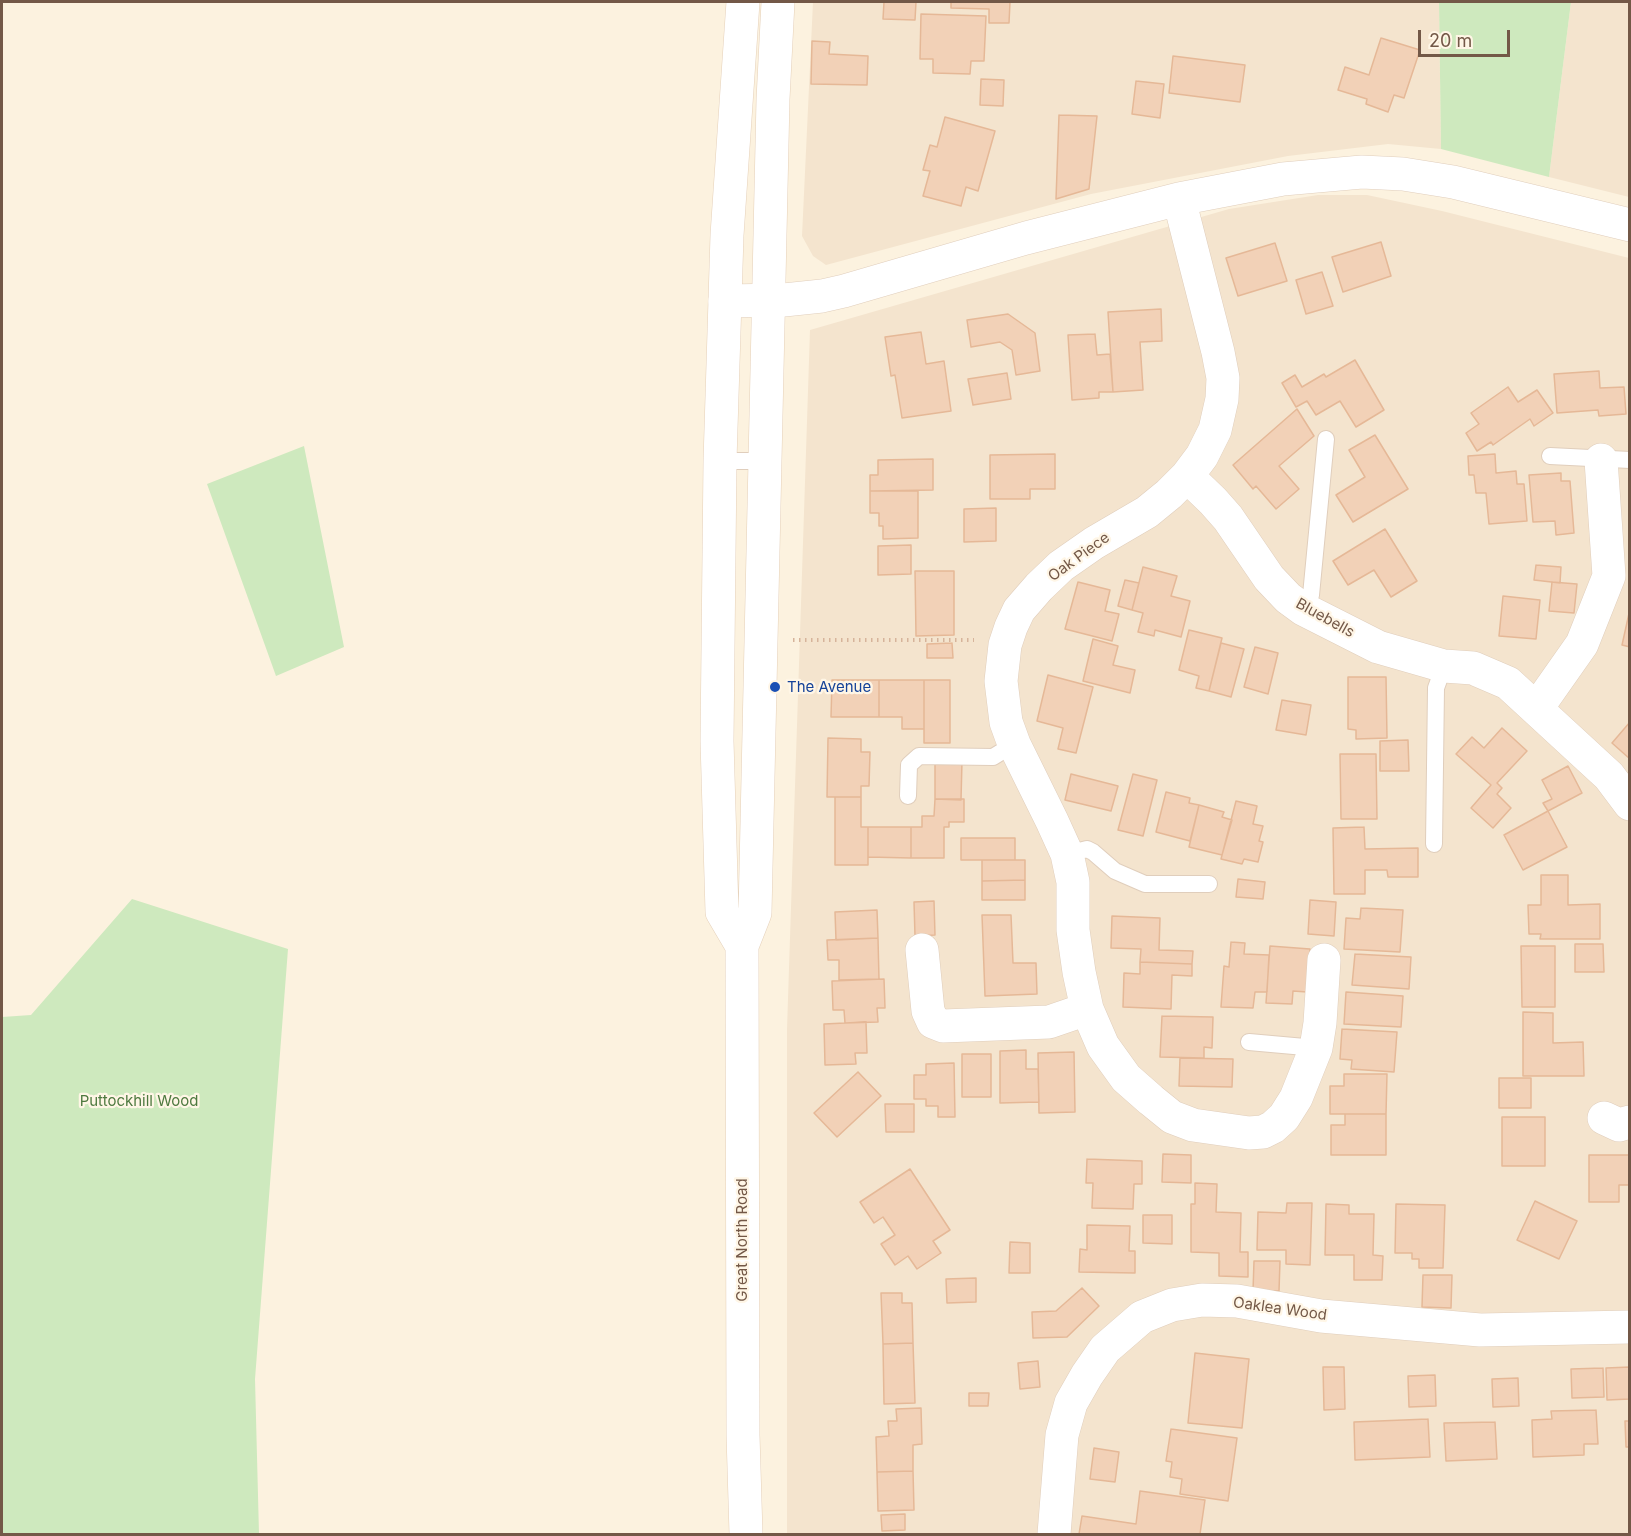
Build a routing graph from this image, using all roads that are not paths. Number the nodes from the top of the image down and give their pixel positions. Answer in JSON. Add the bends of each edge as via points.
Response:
{"nodes":[{"id":1,"x":743,"y":2,"type":"edge"},
{"id":2,"x":778,"y":2,"type":"edge"},
{"id":3,"x":736,"y":97,"type":"junction"},
{"id":4,"x":773,"y":99,"type":"junction"},
{"id":5,"x":1179,"y":199,"type":"junction"},
{"id":6,"x":1629,"y":225,"type":"edge"},
{"id":7,"x":768,"y":300,"type":"junction"},
{"id":8,"x":725,"y":301,"type":"junction"},
{"id":9,"x":1326,"y":439,"type":"dead end"},
{"id":10,"x":1550,"y":456,"type":"dead end"},
{"id":11,"x":1615,"y":460,"type":"edge"},
{"id":12,"x":720,"y":461,"type":"junction"},
{"id":13,"x":764,"y":461,"type":"junction"},
{"id":14,"x":1186,"y":476,"type":"junction"},
{"id":15,"x":1619,"y":578,"type":"edge"},
{"id":16,"x":1303,"y":609,"type":"junction"},
{"id":17,"x":1444,"y":666,"type":"junction"},
{"id":18,"x":1537,"y":708,"type":"junction"},
{"id":19,"x":1014,"y":744,"type":"junction"},
{"id":20,"x":908,"y":796,"type":"dead end"},
{"id":21,"x":1629,"y":804,"type":"edge"},
{"id":22,"x":1434,"y":844,"type":"dead end"},
{"id":23,"x":1067,"y":854,"type":"junction"},
{"id":24,"x":1209,"y":884,"type":"dead end"},
{"id":25,"x":742,"y":946,"type":"junction"},
{"id":26,"x":922,"y":950,"type":"dead end"},
{"id":27,"x":1324,"y":960,"type":"dead end"},
{"id":28,"x":1087,"y":1009,"type":"junction"},
{"id":29,"x":1250,"y":1042,"type":"dead end"},
{"id":30,"x":1316,"y":1048,"type":"junction"},
{"id":31,"x":1629,"y":1327,"type":"edge"},
{"id":32,"x":746,"y":1534,"type":"edge"},
{"id":33,"x":1054,"y":1534,"type":"edge"}],
"edges":[{"from":1,"to":3,"type":"street"},
{"from":2,"to":4,"type":"street"},
{"from":3,"to":4,"type":"lane"},
{"from":3,"to":8,"type":"street"},
{"from":4,"to":7,"type":"street"},
{"from":5,"to":6,"type":"street","via":[[1283,179],[1393,173],[1453,182]]},
{"from":5,"to":7,"type":"street","via":[[844,291]]},
{"from":5,"to":14,"type":"street","name":"Oak Piece","via":[[1223,378],[1215,430]]},
{"from":7,"to":8,"type":"street"},
{"from":7,"to":13,"type":"street"},
{"from":8,"to":12,"type":"street"},
{"from":9,"to":16,"type":"lane","via":[[1311,596]]},
{"from":10,"to":11,"type":"lane"},
{"from":11,"to":15,"type":"street"},
{"from":12,"to":13,"type":"lane"},
{"from":12,"to":25,"type":"street","via":[[717,741],[722,912]]},
{"from":13,"to":25,"type":"street","via":[[755,913]]},
{"from":14,"to":16,"type":"street","name":"Bluebells","via":[[1228,519],[1269,578]]},
{"from":14,"to":19,"type":"street","name":"Oak Piece","via":[[1147,513],[1061,566],[1019,610],[1005,645],[1001,681],[1006,722]]},
{"from":15,"to":18,"type":"street","via":[[1582,644]]},
{"from":16,"to":17,"type":"street","name":"Bluebells","via":[[1378,647]]},
{"from":17,"to":18,"type":"street","name":"Bluebells","via":[[1473,668],[1508,683]]},
{"from":17,"to":22,"type":"lane","via":[[1436,688]]},
{"from":18,"to":21,"type":"street","name":"Bluebells","via":[[1609,776]]},
{"from":19,"to":20,"type":"lane","via":[[993,757],[920,756],[909,765]]},
{"from":19,"to":23,"type":"street","name":"Oak Piece"},
{"from":23,"to":24,"type":"lane","via":[[1087,849],[1114,871],[1145,884]]},
{"from":23,"to":28,"type":"street","name":"Oak Piece","via":[[1073,882],[1073,930]]},
{"from":25,"to":32,"type":"street","name":"Great North Road"},
{"from":26,"to":28,"type":"street","via":[[928,1011],[933,1022],[943,1026],[1049,1022]]},
{"from":27,"to":30,"type":"street","name":"Oak Piece"},
{"from":28,"to":30,"type":"street","name":"Oak Piece","via":[[1103,1046],[1126,1078],[1172,1116],[1193,1125],[1249,1132],[1273,1127],[1296,1098]]},
{"from":29,"to":30,"type":"lane"},
{"from":31,"to":33,"type":"street","name":"Oaklea Wood","via":[[1480,1330],[1321,1316],[1237,1301],[1202,1300],[1172,1305],[1142,1317],[1105,1349],[1071,1403],[1062,1436]]}]}
